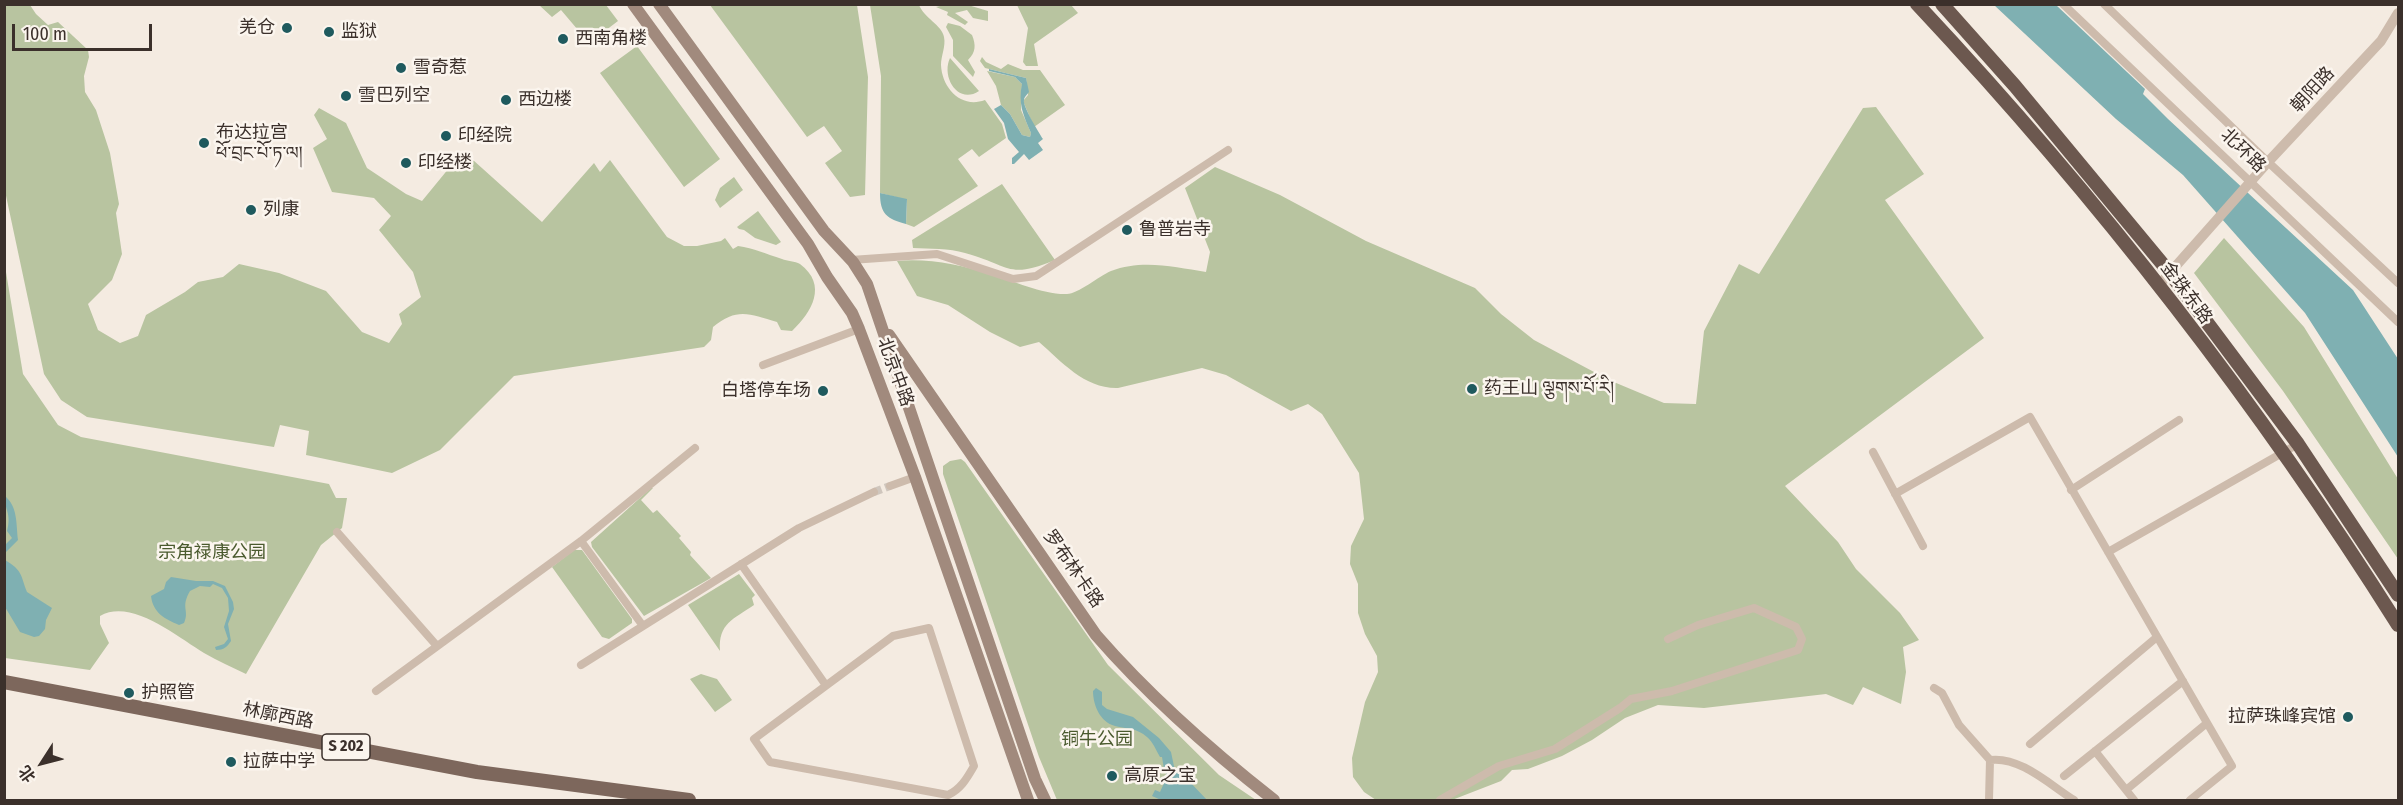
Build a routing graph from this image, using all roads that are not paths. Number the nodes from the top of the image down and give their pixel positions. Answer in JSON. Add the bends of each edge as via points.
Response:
{"nodes":[{"id":1,"x":633,"y":4,"type":"edge"},
{"id":2,"x":659,"y":4,"type":"edge"},
{"id":3,"x":1917,"y":4,"type":"edge"},
{"id":4,"x":1942,"y":4,"type":"edge"},
{"id":5,"x":2063,"y":4,"type":"edge"},
{"id":6,"x":2104,"y":4,"type":"edge"},
{"id":7,"x":2389,"y":4,"type":"edge"},
{"id":8,"x":2398,"y":14,"type":"edge"},
{"id":9,"x":1228,"y":150,"type":"dead end"},
{"id":10,"x":2268,"y":162,"type":"junction"},
{"id":11,"x":2249,"y":184,"type":"junction"},
{"id":12,"x":851,"y":260,"type":"junction"},
{"id":13,"x":2170,"y":273,"type":"junction"},
{"id":14,"x":2398,"y":283,"type":"edge"},
{"id":15,"x":2159,"y":285,"type":"junction"},
{"id":16,"x":2398,"y":322,"type":"edge"},
{"id":17,"x":881,"y":323,"type":"junction"},
{"id":18,"x":859,"y":329,"type":"junction"},
{"id":19,"x":764,"y":365,"type":"dead end"},
{"id":20,"x":2179,"y":420,"type":"dead end"},
{"id":21,"x":2298,"y":444,"type":"junction"},
{"id":22,"x":695,"y":448,"type":"dead end"},
{"id":23,"x":1873,"y":452,"type":"dead end"},
{"id":24,"x":2282,"y":454,"type":"junction"},
{"id":25,"x":915,"y":477,"type":"junction"},
{"id":26,"x":890,"y":486,"type":"tunnel mouth"},
{"id":27,"x":2072,"y":490,"type":"junction"},
{"id":28,"x":874,"y":492,"type":"tunnel mouth"},
{"id":29,"x":1896,"y":494,"type":"junction"},
{"id":30,"x":337,"y":532,"type":"dead end"},
{"id":31,"x":581,"y":541,"type":"junction"},
{"id":32,"x":1923,"y":546,"type":"dead end"},
{"id":33,"x":2108,"y":552,"type":"junction"},
{"id":34,"x":741,"y":564,"type":"junction"},
{"id":35,"x":2398,"y":595,"type":"edge"},
{"id":36,"x":2398,"y":625,"type":"edge"},
{"id":37,"x":643,"y":626,"type":"junction"},
{"id":38,"x":2157,"y":637,"type":"junction"},
{"id":39,"x":1668,"y":639,"type":"dead end"},
{"id":40,"x":437,"y":646,"type":"junction"},
{"id":41,"x":581,"y":665,"type":"dead end"},
{"id":42,"x":2183,"y":681,"type":"junction"},
{"id":43,"x":4,"y":682,"type":"edge"},
{"id":44,"x":825,"y":684,"type":"junction"},
{"id":45,"x":1934,"y":688,"type":"dead end"},
{"id":46,"x":376,"y":691,"type":"dead end"},
{"id":47,"x":2207,"y":723,"type":"junction"},
{"id":48,"x":2030,"y":744,"type":"dead end"},
{"id":49,"x":2095,"y":752,"type":"junction"},
{"id":50,"x":1990,"y":760,"type":"junction"},
{"id":51,"x":2064,"y":776,"type":"dead end"},
{"id":52,"x":2126,"y":790,"type":"junction"},
{"id":53,"x":689,"y":801,"type":"edge"},
{"id":54,"x":1028,"y":801,"type":"edge"},
{"id":55,"x":1045,"y":801,"type":"edge"},
{"id":56,"x":1274,"y":801,"type":"edge"},
{"id":57,"x":1440,"y":801,"type":"edge"},
{"id":58,"x":1989,"y":801,"type":"edge"},
{"id":59,"x":2074,"y":801,"type":"edge"},
{"id":60,"x":2134,"y":801,"type":"edge"},
{"id":61,"x":2190,"y":801,"type":"edge"}],
"edges":[{"from":1,"to":18,"type":"main road","name":"北京中路","via":[[808,244]]},
{"from":2,"to":12,"type":"main road","name":"北京中路","via":[[824,231]]},
{"from":3,"to":15,"type":"highway","name":"金珠东路","via":[[1990,83]]},
{"from":4,"to":13,"type":"highway","name":"金珠东路"},
{"from":5,"to":11,"type":"street","name":"北环路"},
{"from":6,"to":10,"type":"street"},
{"from":7,"to":8,"type":"street"},
{"from":8,"to":10,"type":"street","name":"朝阳路","via":[[2381,41]]},
{"from":9,"to":12,"type":"street","via":[[1036,276],[1013,279],[937,254]]},
{"from":10,"to":11,"type":"street","name":"朝阳路"},
{"from":10,"to":14,"type":"street"},
{"from":11,"to":13,"type":"street","name":"朝阳路"},
{"from":11,"to":16,"type":"street","name":"北环路"},
{"from":12,"to":17,"type":"main road","name":"北京中路","via":[[867,285]]},
{"from":13,"to":15,"type":"street","name":"朝阳路"},
{"from":13,"to":21,"type":"highway","name":"金珠东路"},
{"from":15,"to":24,"type":"highway","name":"金珠东路"},
{"from":17,"to":55,"type":"main road","name":"北京中路"},
{"from":17,"to":56,"type":"main road","name":"罗布林卡路","via":[[1096,635],[1178,720]]},
{"from":18,"to":19,"type":"street"},
{"from":18,"to":25,"type":"main road","name":"北京中路"},
{"from":20,"to":27,"type":"street"},
{"from":21,"to":24,"type":"street"},
{"from":21,"to":35,"type":"highway","name":"金珠东路"},
{"from":22,"to":31,"type":"street"},
{"from":23,"to":29,"type":"street"},
{"from":24,"to":33,"type":"street"},
{"from":24,"to":36,"type":"highway","name":"金珠东路"},
{"from":25,"to":26,"type":"street"},
{"from":25,"to":54,"type":"main road","name":"北京中路"},
{"from":27,"to":29,"type":"street","via":[[2030,417]]},
{"from":27,"to":33,"type":"street"},
{"from":28,"to":34,"type":"street","via":[[799,528]]},
{"from":29,"to":32,"type":"street"},
{"from":30,"to":40,"type":"street"},
{"from":31,"to":37,"type":"street"},
{"from":31,"to":40,"type":"street"},
{"from":33,"to":38,"type":"street"},
{"from":34,"to":37,"type":"street"},
{"from":34,"to":44,"type":"street"},
{"from":37,"to":41,"type":"street"},
{"from":38,"to":42,"type":"street"},
{"from":38,"to":48,"type":"street"},
{"from":39,"to":57,"type":"street","via":[[1754,608],[1796,627],[1802,639],[1798,650],[1672,691],[1630,699],[1555,749],[1499,766]]},
{"from":40,"to":46,"type":"street"},
{"from":42,"to":47,"type":"street"},
{"from":42,"to":49,"type":"street"},
{"from":43,"to":53,"type":"main road","name":"林廓西路","number":"S 202","via":[[477,772]]},
{"from":44,"to":44,"type":"street","via":[[892,636],[929,628],[974,766],[966,781],[948,795],[770,762],[754,739]]},
{"from":45,"to":50,"type":"street","via":[[1942,693],[1959,725]]},
{"from":47,"to":52,"type":"street"},
{"from":47,"to":61,"type":"street","via":[[2232,766]]},
{"from":49,"to":51,"type":"street"},
{"from":49,"to":52,"type":"street"},
{"from":50,"to":58,"type":"street"},
{"from":50,"to":59,"type":"street","via":[[2000,758],[2019,765]]},
{"from":52,"to":60,"type":"street"}]}
